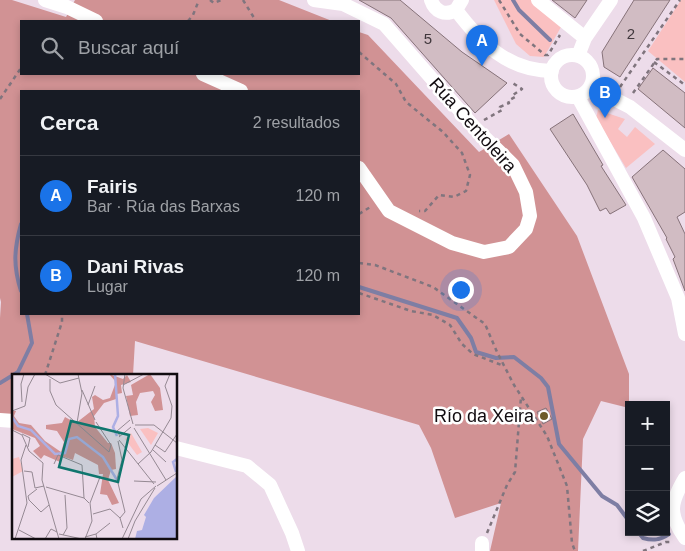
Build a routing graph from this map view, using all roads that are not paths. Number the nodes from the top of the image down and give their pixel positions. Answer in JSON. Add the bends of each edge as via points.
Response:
{"nodes":[{"id":1,"x":45,"y":0,"type":"edge"},
{"id":2,"x":314,"y":0,"type":"edge"},
{"id":3,"x":431,"y":0,"type":"edge"},
{"id":4,"x":538,"y":0,"type":"edge"},
{"id":5,"x":611,"y":0,"type":"edge"},
{"id":6,"x":67,"y":3,"type":"edge"},
{"id":7,"x":459,"y":5,"type":"edge"},
{"id":8,"x":94,"y":20,"type":"edge"},
{"id":9,"x":585,"y":38,"type":"junction"},
{"id":10,"x":578,"y":56,"type":"junction"},
{"id":11,"x":552,"y":71,"type":"junction"},
{"id":12,"x":205,"y":75,"type":"edge"},
{"id":13,"x":591,"y":87,"type":"junction"},
{"id":14,"x":239,"y":90,"type":"edge"},
{"id":15,"x":578,"y":97,"type":"junction"},
{"id":16,"x":685,"y":150,"type":"edge"},
{"id":17,"x":360,"y":169,"type":"edge"},
{"id":18,"x":685,"y":334,"type":"edge"},
{"id":19,"x":178,"y":449,"type":"edge"},
{"id":20,"x":685,"y":478,"type":"edge"},
{"id":21,"x":680,"y":540,"type":"edge"},
{"id":22,"x":298,"y":551,"type":"edge"}],
"edges":[{"from":1,"to":6,"type":"street"},
{"from":2,"to":17,"type":"street","name":"Rúa Centoleira","via":[[343,4],[384,24],[475,128],[513,165],[526,192],[530,216],[526,228],[509,247],[484,252],[452,243],[389,211]]},
{"from":3,"to":7,"type":"street","via":[[443,13],[452,12]]},
{"from":4,"to":9,"type":"street"},
{"from":5,"to":9,"type":"street"},
{"from":6,"to":8,"type":"street"},
{"from":7,"to":11,"type":"street","via":[[472,32],[497,54],[537,71]]},
{"from":9,"to":10,"type":"street"},
{"from":10,"to":11,"type":"street","via":[[565,56]]},
{"from":10,"to":13,"type":"street","via":[[590,64],[594,80]]},
{"from":11,"to":15,"type":"street","via":[[553,86],[557,92],[571,98]]},
{"from":12,"to":14,"type":"street"},
{"from":13,"to":15,"type":"street"},
{"from":13,"to":16,"type":"street","via":[[630,107]]},
{"from":15,"to":18,"type":"street","via":[[644,218],[678,298]]},
{"from":19,"to":22,"type":"street","via":[[246,466],[270,485]]},
{"from":20,"to":21,"type":"street","via":[[673,502]]}]}
